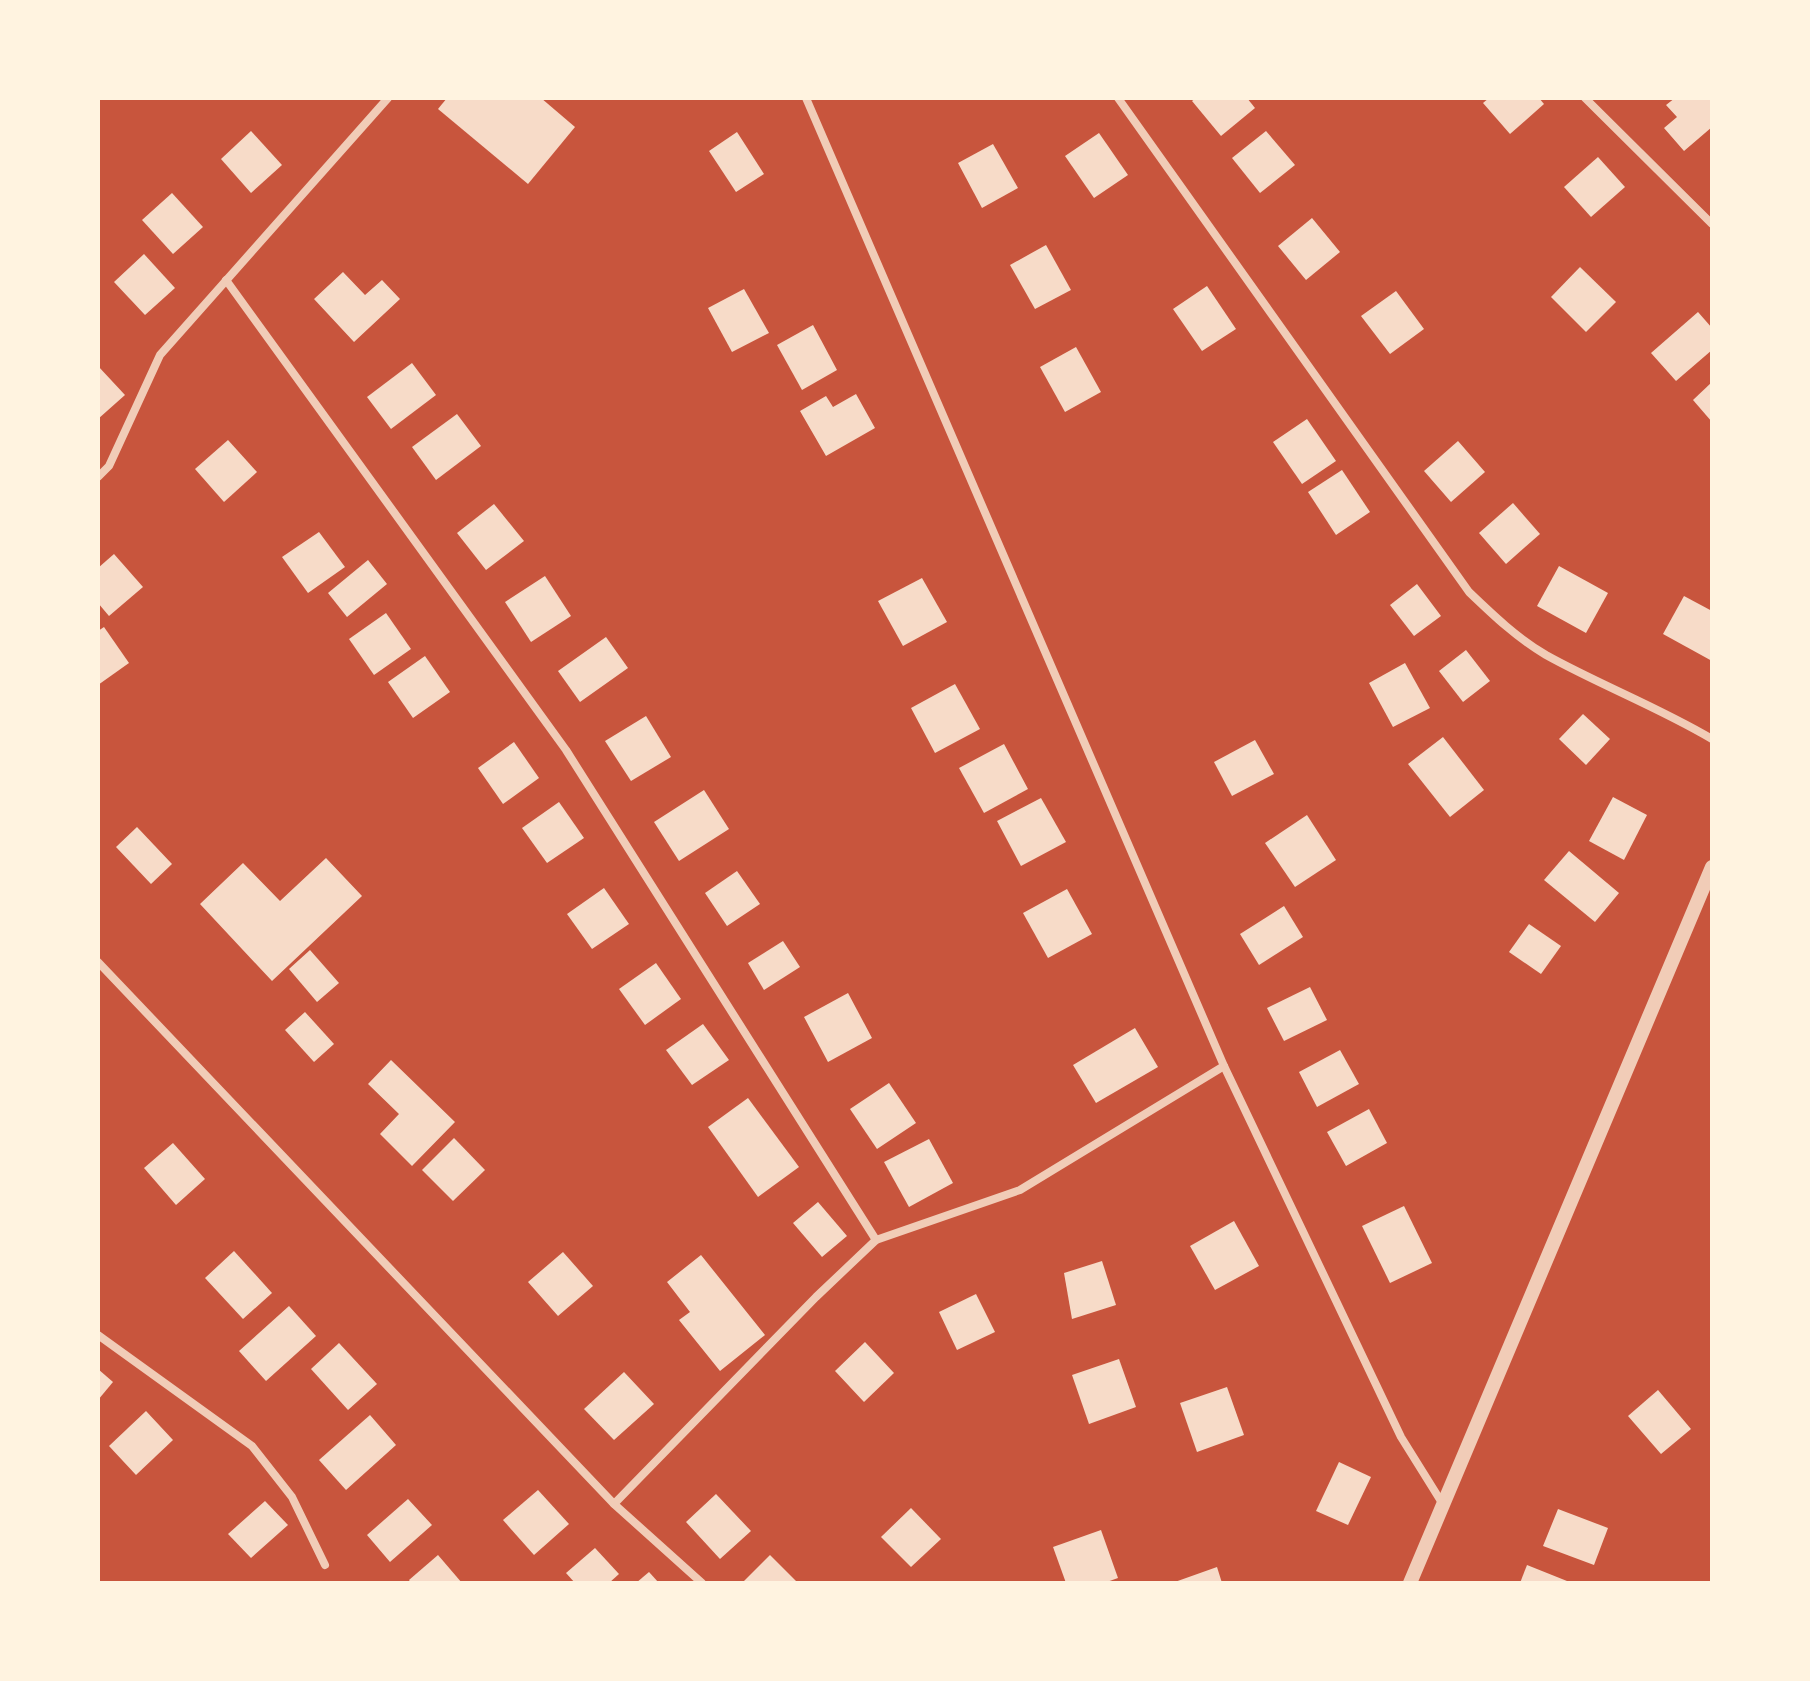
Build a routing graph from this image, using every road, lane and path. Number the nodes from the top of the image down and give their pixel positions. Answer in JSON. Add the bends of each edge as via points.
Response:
{"nodes":[{"id":1,"x":388,"y":98,"type":"edge"},
{"id":2,"x":806,"y":98,"type":"edge"},
{"id":3,"x":1118,"y":98,"type":"edge"},
{"id":4,"x":1585,"y":98,"type":"edge"},
{"id":5,"x":1712,"y":224,"type":"edge"},
{"id":6,"x":226,"y":280,"type":"junction"},
{"id":7,"x":98,"y":477,"type":"edge"},
{"id":8,"x":1712,"y":739,"type":"edge"},
{"id":9,"x":1712,"y":867,"type":"edge"},
{"id":10,"x":98,"y":962,"type":"edge"},
{"id":11,"x":1224,"y":1066,"type":"junction"},
{"id":12,"x":876,"y":1240,"type":"junction"},
{"id":13,"x":98,"y":1335,"type":"edge"},
{"id":14,"x":614,"y":1504,"type":"junction"},
{"id":15,"x":1444,"y":1506,"type":"junction"},
{"id":16,"x":325,"y":1565,"type":"dead end"},
{"id":17,"x":702,"y":1583,"type":"edge"},
{"id":18,"x":1410,"y":1583,"type":"edge"}],
"edges":[{"from":1,"to":6,"type":"street"},
{"from":2,"to":11,"type":"street"},
{"from":3,"to":8,"type":"street","via":[[1469,592],[1510,631],[1545,654]]},
{"from":4,"to":5,"type":"street"},
{"from":6,"to":7,"type":"street","via":[[160,355],[109,466]]},
{"from":6,"to":12,"type":"street","via":[[566,750]]},
{"from":9,"to":15,"type":"street"},
{"from":10,"to":14,"type":"street"},
{"from":11,"to":12,"type":"street","via":[[1020,1190]]},
{"from":11,"to":15,"type":"street","via":[[1401,1437]]},
{"from":12,"to":14,"type":"street"},
{"from":13,"to":16,"type":"street","via":[[252,1446],[292,1497]]},
{"from":14,"to":17,"type":"street"},
{"from":15,"to":18,"type":"street"}]}
